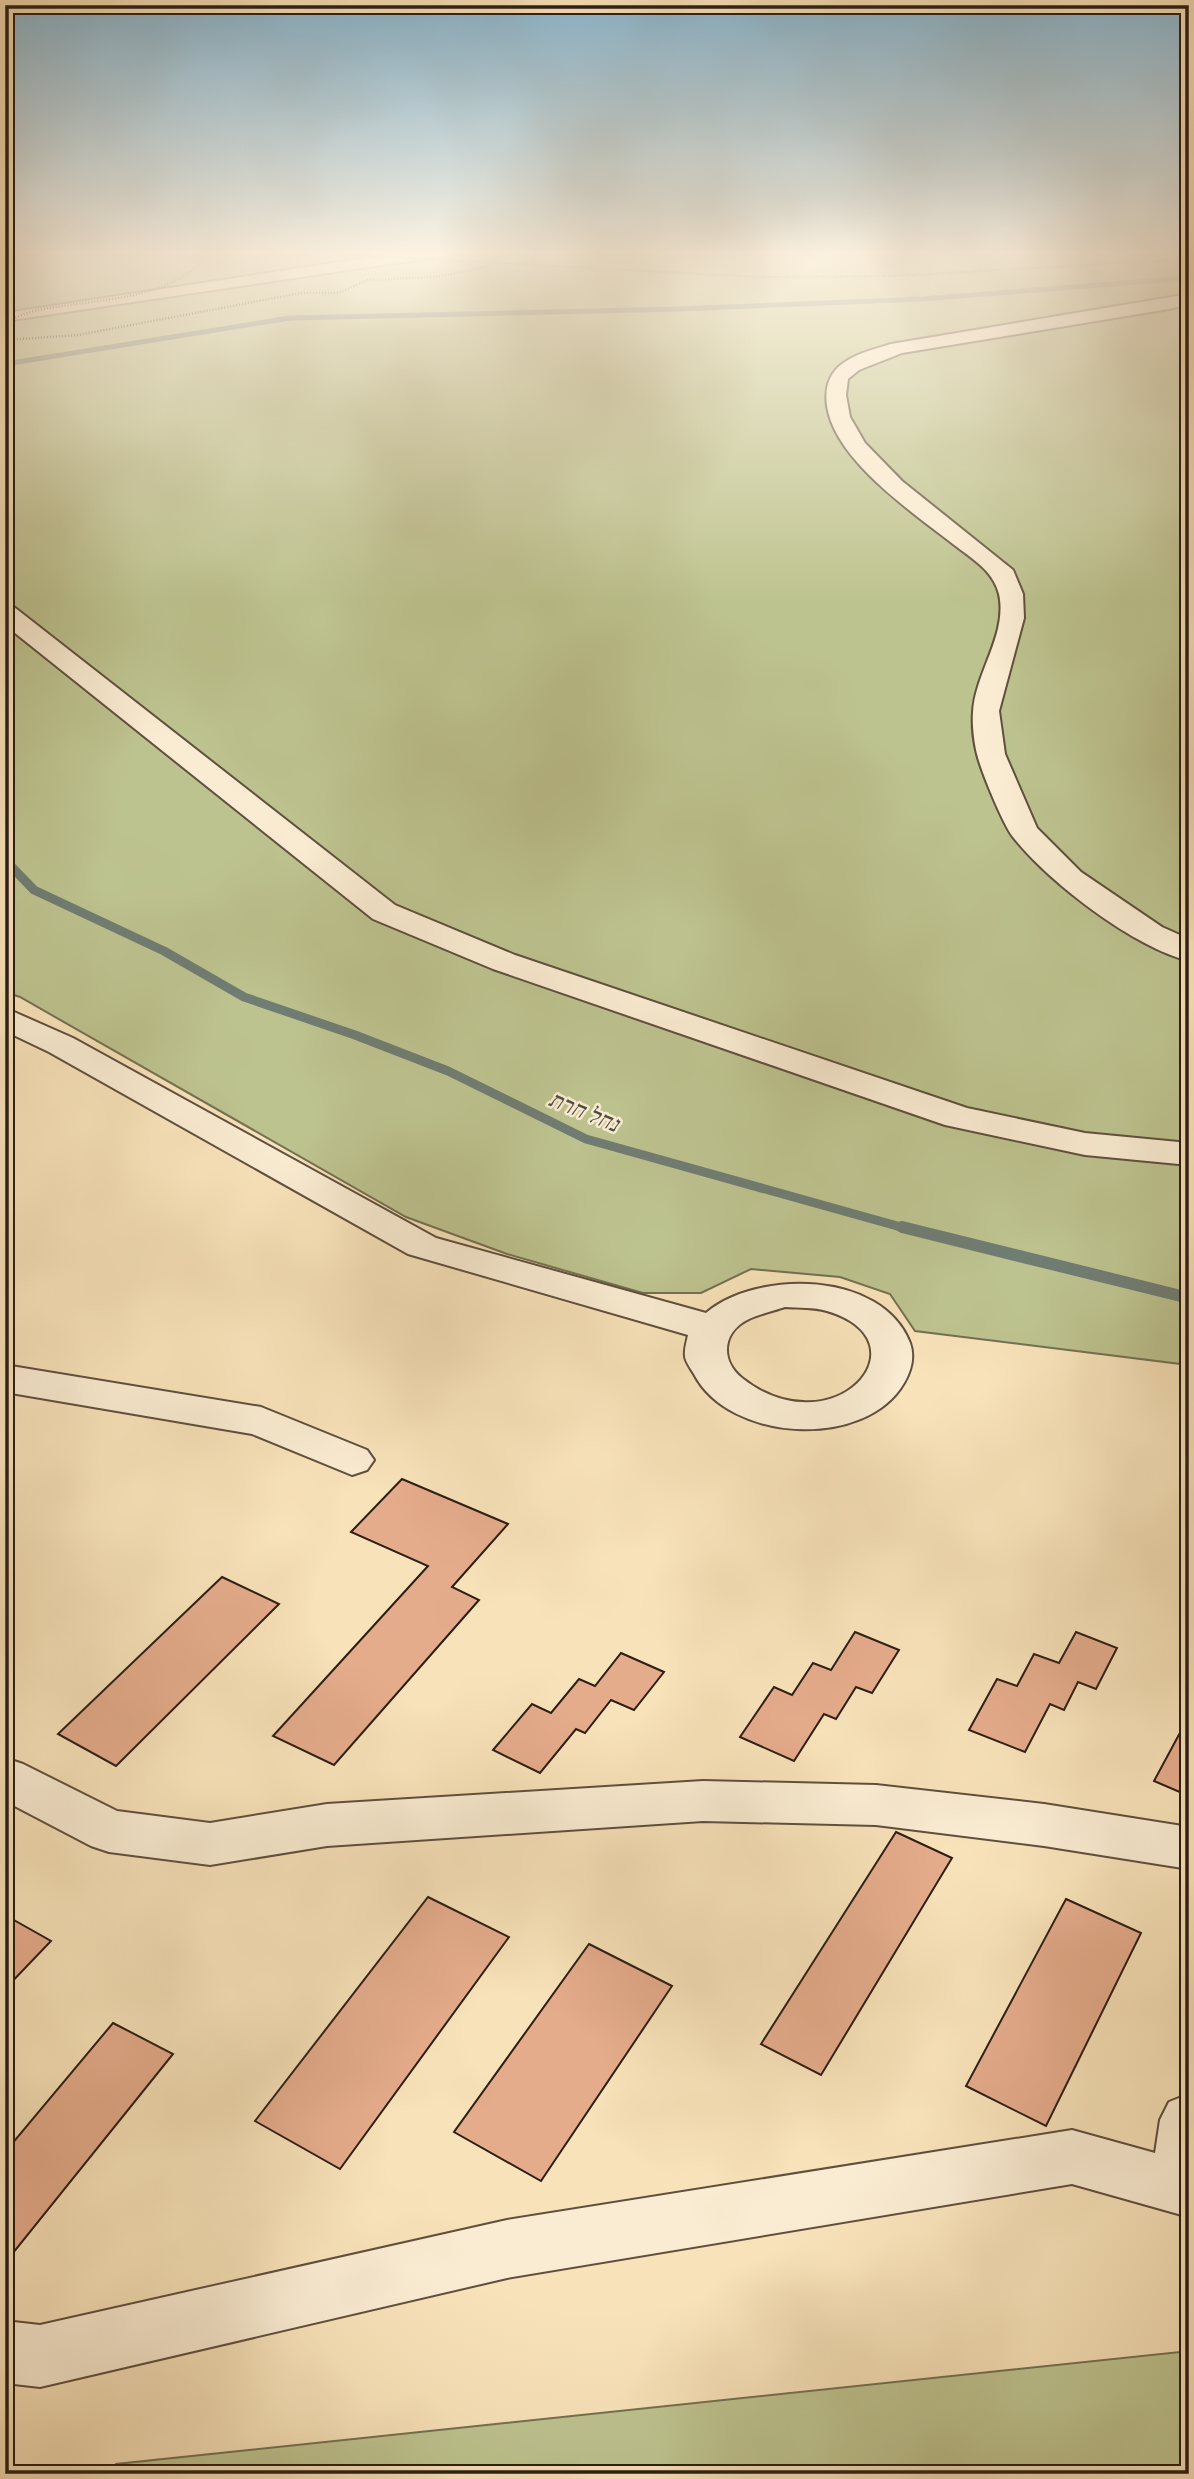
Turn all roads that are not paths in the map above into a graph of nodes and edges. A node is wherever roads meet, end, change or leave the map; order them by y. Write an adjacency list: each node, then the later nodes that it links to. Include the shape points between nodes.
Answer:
1 (848, 371): 3 (street, via 839,377 835,391 842,426 873,468 1001,570 1011,594 1012,618 986,711 990,754 1024,831 1070,878 1151,934)
2 (5, 612): 5 (street, via 384,912 503,962 958,1116 1085,1144)
3 (1189, 951)
4 (5, 1018): 6 (street, via 422,1246)
5 (1189, 1154)
6 (711, 1328)
7 (5, 1378): 8 (street, via 261,1421)
8 (352, 1460)
9 (5, 1778): 10 (street, via 109,1830 210,1844 327,1825 703,1801 876,1805)
10 (1189, 1848)
11 (1189, 2120): 12 (street)
12 (1184, 2190): 13 (street, via 1072,2157 506,2249 40,2357)
13 (5, 2352)

